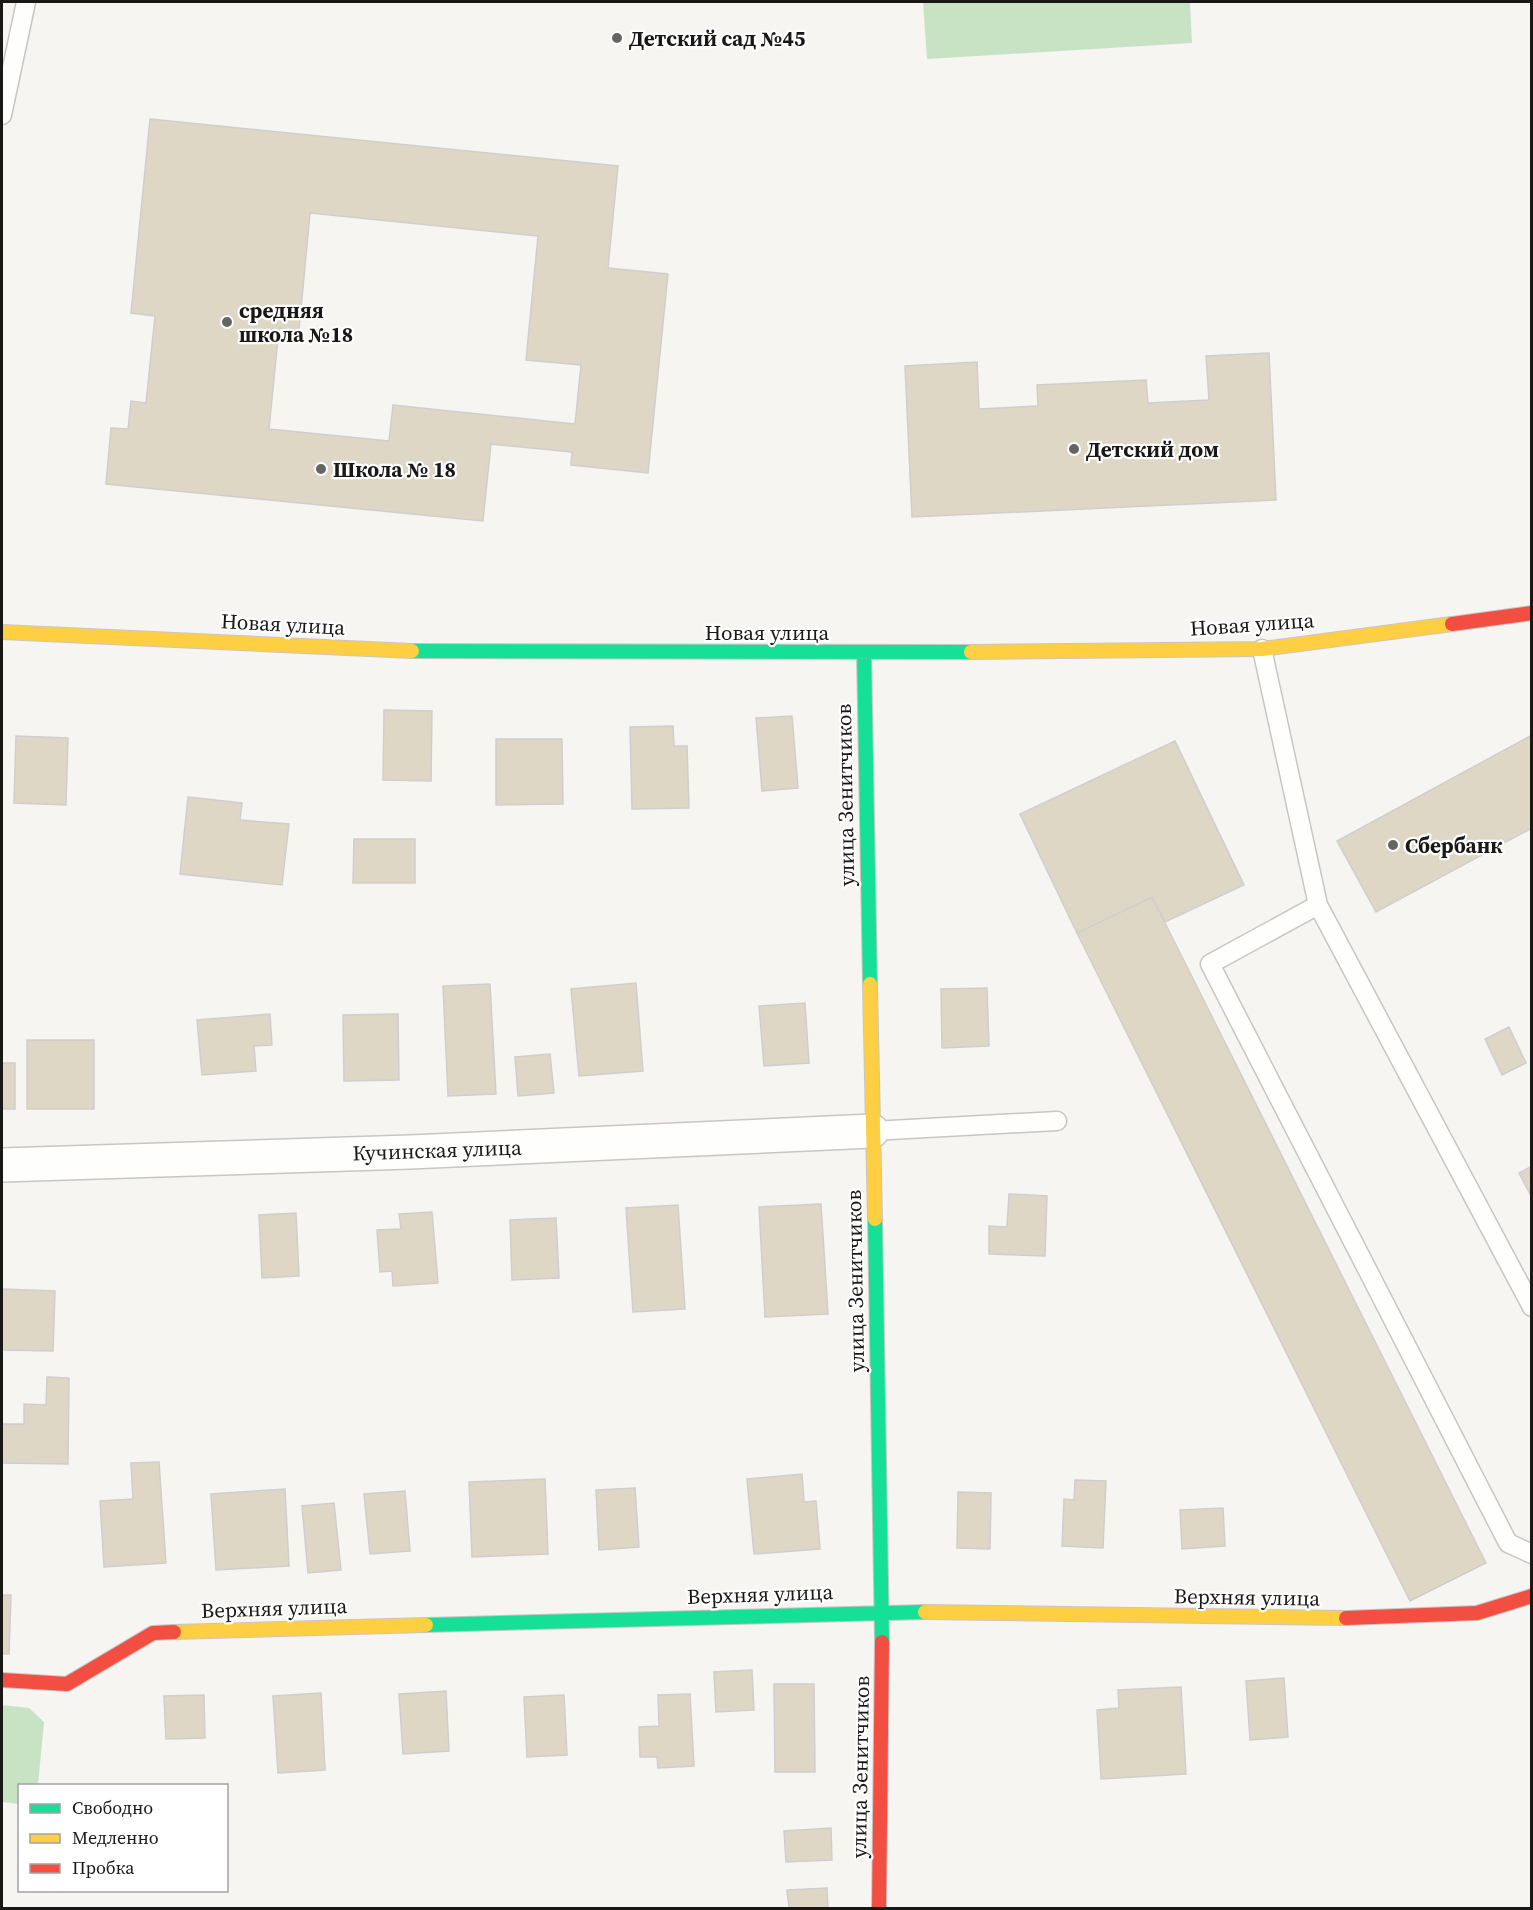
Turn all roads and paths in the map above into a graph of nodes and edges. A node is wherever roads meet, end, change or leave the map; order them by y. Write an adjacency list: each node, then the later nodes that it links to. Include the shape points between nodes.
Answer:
1 (26, 2): 2 (lane)
2 (2, 115)
3 (1532, 613): 5 (street, Новая улица)
4 (2, 632): 6 (street, Новая улица, via 449,653)
5 (1262, 649): 6 (street, Новая улица); 7 (lane)
6 (864, 654): 9 (street, улица Зенитчиков)
7 (1318, 905): 11 (lane); 12 (lane, via 1210,964 1508,1543)
8 (1057, 1121): 9 (lane)
9 (873, 1131): 10 (street, Кучинская улица); 14 (street, улица Зенитчиков)
10 (2, 1165)
11 (1532, 1307)
12 (1532, 1554)
13 (1532, 1596): 14 (street, Верхняя улица, via 1477,1613 1328,1619)
14 (882, 1611): 15 (street, Верхняя улица, via 153,1633 67,1684); 16 (street, улица Зенитчиков)
15 (2, 1680)
16 (879, 1908)

